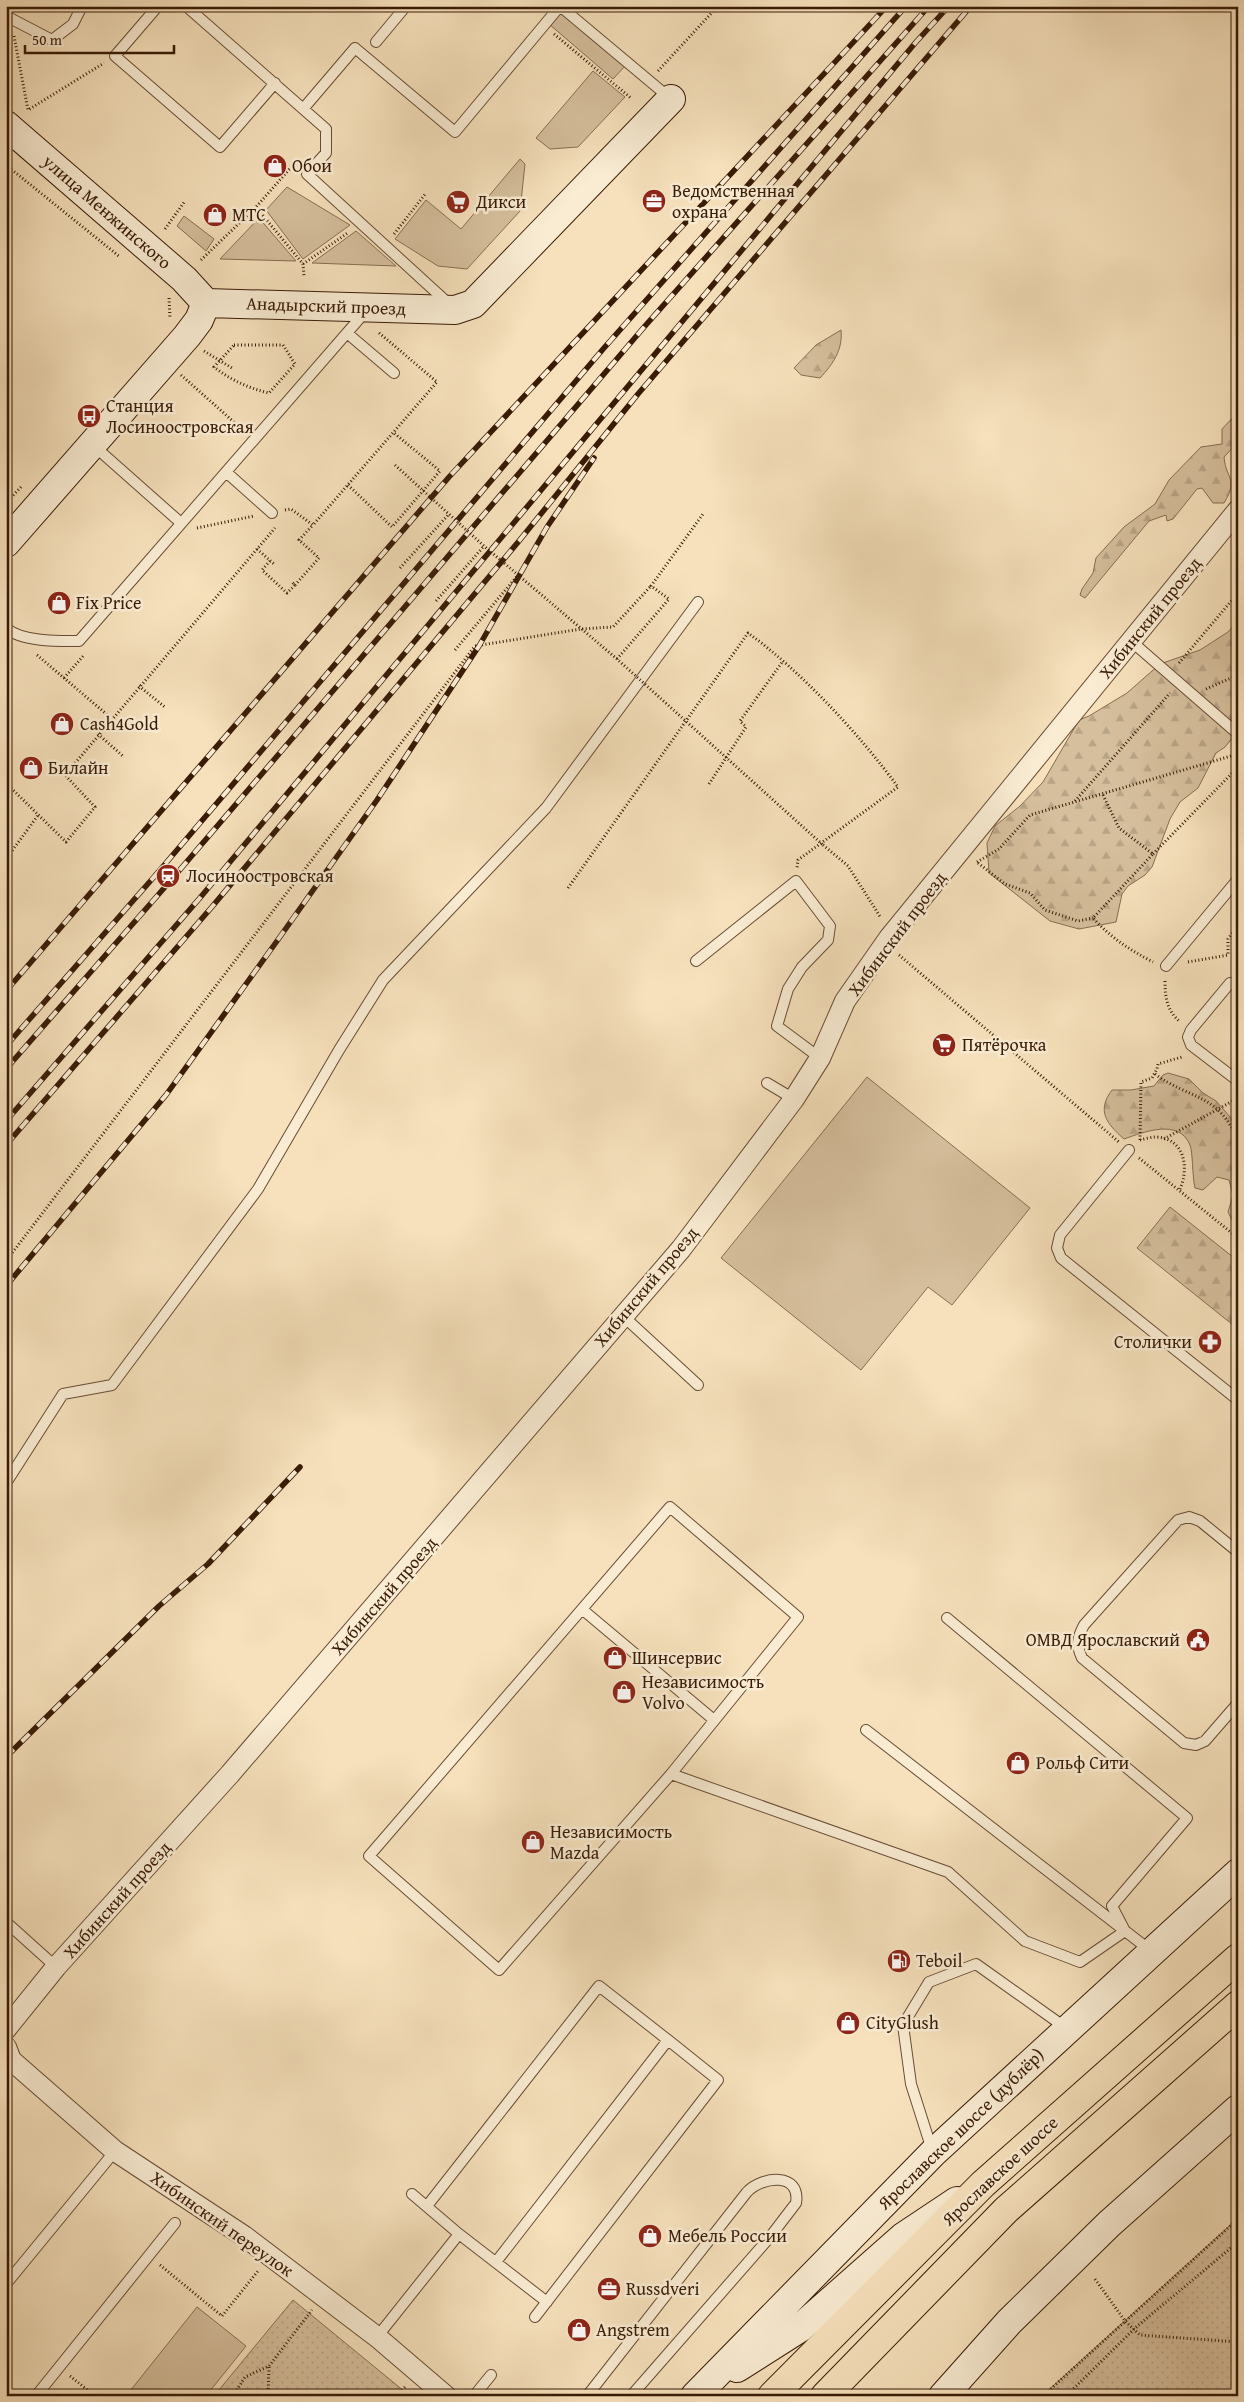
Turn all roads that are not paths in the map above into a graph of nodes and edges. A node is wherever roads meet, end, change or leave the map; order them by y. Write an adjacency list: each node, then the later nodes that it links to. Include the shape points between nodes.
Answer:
1 (82, 6): 6 (lane, via 73,24 52,40)
2 (158, 6): 8 (lane, via 115,56 220,147)
3 (186, 6): 8 (lane)
4 (406, 6): 7 (lane)
5 (560, 6): 9 (lane); 10 (lane, via 455,132 356,48)
6 (8, 18)
7 (376, 42)
8 (275, 83): 10 (lane)
9 (671, 99): 13 (street, Анадырский проезд, via 473,304)
10 (303, 109): 13 (lane, via 326,129 326,153 306,174)
11 (6, 125): 12 (street, улица Менжинского, via 184,279)
12 (206, 303): 14 (street, Анадырский проезд); 17 (street, via 187,336)
13 (456, 310): 14 (street, Анадырский проезд)
14 (365, 312): 15 (lane)
15 (347, 333): 16 (lane); 18 (lane)
16 (394, 373)
17 (93, 445): 21 (lane); 22 (street)
18 (226, 472): 20 (lane); 21 (lane)
19 (1238, 510): 25 (street, Хибинский проезд)
20 (272, 513)
21 (181, 523): 24 (lane, via 79,641 55,642)
22 (6, 543)
23 (698, 602): 39 (lane, via 546,808 383,980 258,1189 112,1385 63,1394)
24 (9, 631)
25 (1131, 641): 26 (lane); 31 (street, Хибинский проезд, via 889,938 845,1001)
26 (1238, 734)
27 (1238, 879): 29 (lane)
28 (696, 961): 31 (lane, via 796,881 830,926 828,940 802,967 788,989 777,1026)
29 (1166, 966)
30 (1230, 983): 32 (lane, via 1188,1037 1191,1045)
31 (820, 1058): 34 (street, Хибинский проезд)
32 (1238, 1081)
33 (767, 1083): 34 (lane)
34 (794, 1099): 36 (street, Хибинский проезд, via 681,1248)
35 (1129, 1150): 38 (lane, via 1060,1235 1057,1248 1061,1258)
36 (622, 1316): 37 (lane); 52 (street, Хибинский проезд, via 230,1774)
37 (698, 1385)
38 (1238, 1400)
39 (6, 1483)
40 (1238, 1552): 43 (lane, via 1200,1521 1189,1517 1178,1520 1084,1625 1077,1637 1077,1649 1082,1658 1184,1743 1196,1745 1205,1741)
41 (583, 1610): 44 (lane); 44 (lane, via 670,1508 798,1617); 46 (lane, via 369,1856 499,1970)
42 (947, 1618): 49 (lane, via 1187,1818 1112,1906)
43 (1238, 1703)
44 (714, 1720): 46 (lane)
45 (866, 1730): 49 (lane)
46 (671, 1774): 49 (lane, via 948,1872 1025,1941 1080,1962)
47 (1238, 1873): 50 (street, Ярославское шоссе (дублёр))
48 (6, 1922): 52 (lane)
49 (1125, 1931): 50 (lane)
50 (1151, 1950): 55 (street, Ярославское шоссе (дублёр))
51 (1238, 1958): 61 (main road, Ярославское шоссе)
52 (56, 1967): 54 (street, Хибинский проезд)
53 (1238, 2005): 79 (main road, Ярославское шоссе, via 1006,2210)
54 (6, 2029)
55 (1067, 2029): 60 (street, Ярославское шоссе (дублёр)); 60 (lane, via 976,1964 929,1982 903,2025 911,2084)
56 (668, 2040): 63 (lane, via 599,1986); 66 (lane); 68 (lane, via 718,2080)
57 (6, 2047): 59 (street, Хибинский переулок, via 11,2060)
58 (1238, 2109): 80 (street, via 1109,2224 1010,2322)
59 (116, 2151): 67 (lane); 70 (street, Хибинский переулок, via 244,2236)
60 (933, 2153): 72 (street, Ярославское шоссе (дублёр))
61 (983, 2184): 72 (street, via 904,2237 800,2328); 78 (main road, Ярославское шоссе)
62 (412, 2194): 63 (lane)
63 (427, 2206): 65 (lane)
64 (175, 2223): 73 (lane)
65 (459, 2234): 66 (lane); 70 (lane)
66 (496, 2262): 68 (lane)
67 (6, 2284)
68 (547, 2302): 69 (lane)
69 (535, 2317)
70 (377, 2337): 74 (street, Хибинский переулок)
71 (491, 2375): 75 (lane)
72 (696, 2395)
73 (36, 2396)
74 (446, 2396)
75 (474, 2396)
76 (587, 2396): 77 (lane, via 753,2185 774,2179 789,2182 795,2189 796,2204)
77 (631, 2396)
78 (772, 2396)
79 (825, 2396)
80 (943, 2396)

